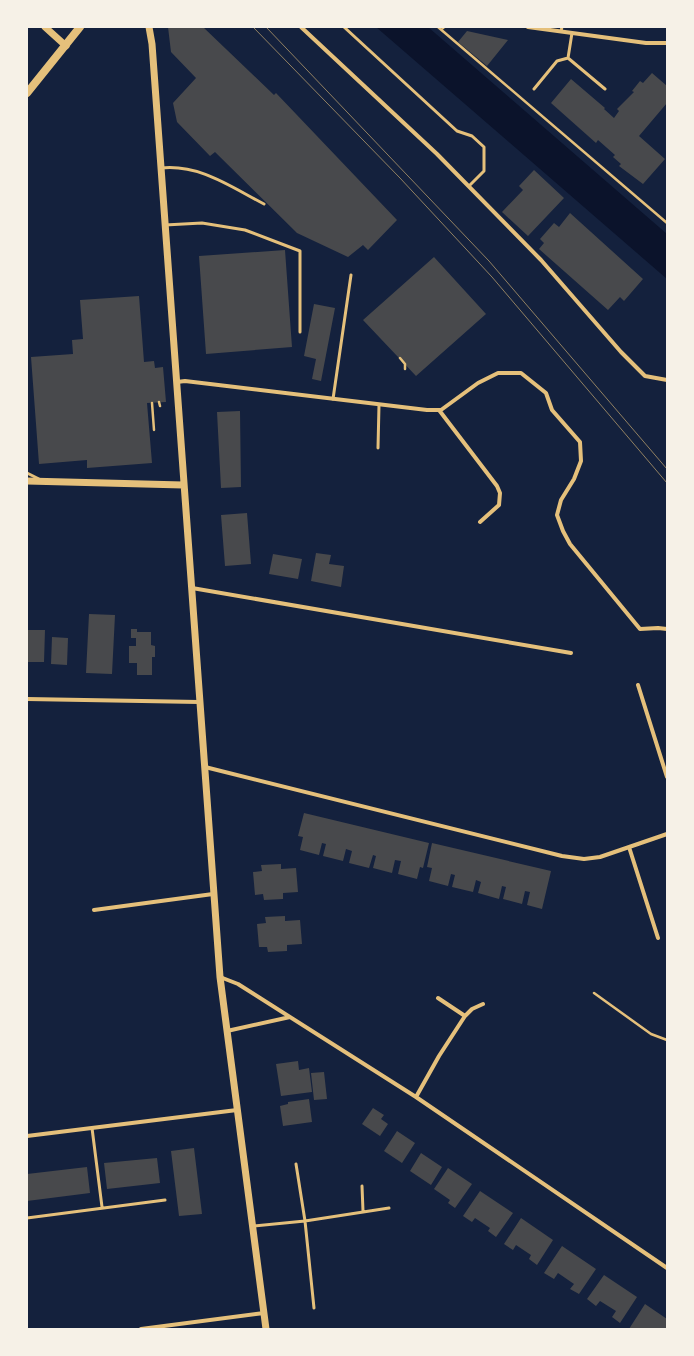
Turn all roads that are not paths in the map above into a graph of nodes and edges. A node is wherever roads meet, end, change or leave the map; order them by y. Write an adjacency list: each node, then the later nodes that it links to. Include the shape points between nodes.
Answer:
1 (45, 27): 10 (street)
2 (80, 27): 10 (main road)
3 (148, 27): 15 (street, via 152,44)
4 (301, 27): 16 (street)
5 (344, 27): 16 (lane, via 457,131 472,136 484,146 484,171)
6 (528, 27): 7 (street)
7 (562, 29): 8 (street)
8 (572, 33): 9 (street, via 646,43); 11 (lane)
9 (667, 43)
10 (66, 46): 14 (main road)
11 (568, 58): 12 (lane, via 557,61); 13 (lane)
12 (534, 89)
13 (606, 89)
14 (27, 93)
15 (161, 168): 17 (lane, via 177,166 202,172); 18 (street)
16 (469, 186): 21 (street, via 541,260 645,376)
17 (264, 204)
18 (165, 225): 20 (lane, via 202,223 245,230 300,251); 22 (street)
19 (351, 274): 23 (lane)
20 (300, 332)
21 (667, 380)
22 (177, 382): 23 (street); 30 (street)
23 (333, 400): 24 (street)
24 (379, 405): 25 (street); 26 (lane)
25 (439, 410): 31 (street, via 500,493 499,505); 33 (street, via 478,383 498,373 521,373 546,393 552,410 580,442 581,461 561,500 557,515 563,531 570,544 640,629)
26 (378, 448)
27 (27, 473): 29 (lane)
28 (27, 481): 29 (street)
29 (44, 482): 30 (street)
30 (183, 485): 32 (street)
31 (480, 522)
32 (192, 588): 34 (street); 37 (street)
33 (667, 629)
34 (571, 653)
35 (638, 685): 39 (street)
36 (27, 698): 37 (street)
37 (199, 702): 38 (street)
38 (205, 767): 41 (street, via 562,856 584,859 600,857); 42 (street)
39 (667, 777)
40 (667, 834): 41 (street)
41 (629, 847): 44 (street)
42 (213, 894): 43 (street); 45 (street)
43 (94, 910)
44 (658, 938)
45 (220, 977): 49 (street, via 238,984); 50 (street)
46 (438, 998): 48 (street)
47 (483, 1004): 48 (street)
48 (465, 1016): 51 (street)
49 (291, 1017): 50 (street); 51 (street)
50 (227, 1031): 52 (street)
51 (416, 1097): 64 (street)
52 (238, 1110): 53 (street); 63 (street)
53 (92, 1128): 54 (street); 58 (lane)
54 (27, 1136)
55 (296, 1164): 62 (lane)
56 (362, 1186): 60 (lane)
57 (165, 1200): 58 (lane)
58 (102, 1207): 61 (lane)
59 (389, 1208): 60 (lane)
60 (364, 1211): 62 (lane)
61 (27, 1218)
62 (305, 1221): 63 (lane); 65 (lane)
63 (253, 1226): 66 (street)
64 (667, 1268)
65 (314, 1308)
66 (264, 1313): 67 (street); 68 (street)
67 (141, 1329)
68 (266, 1329)

